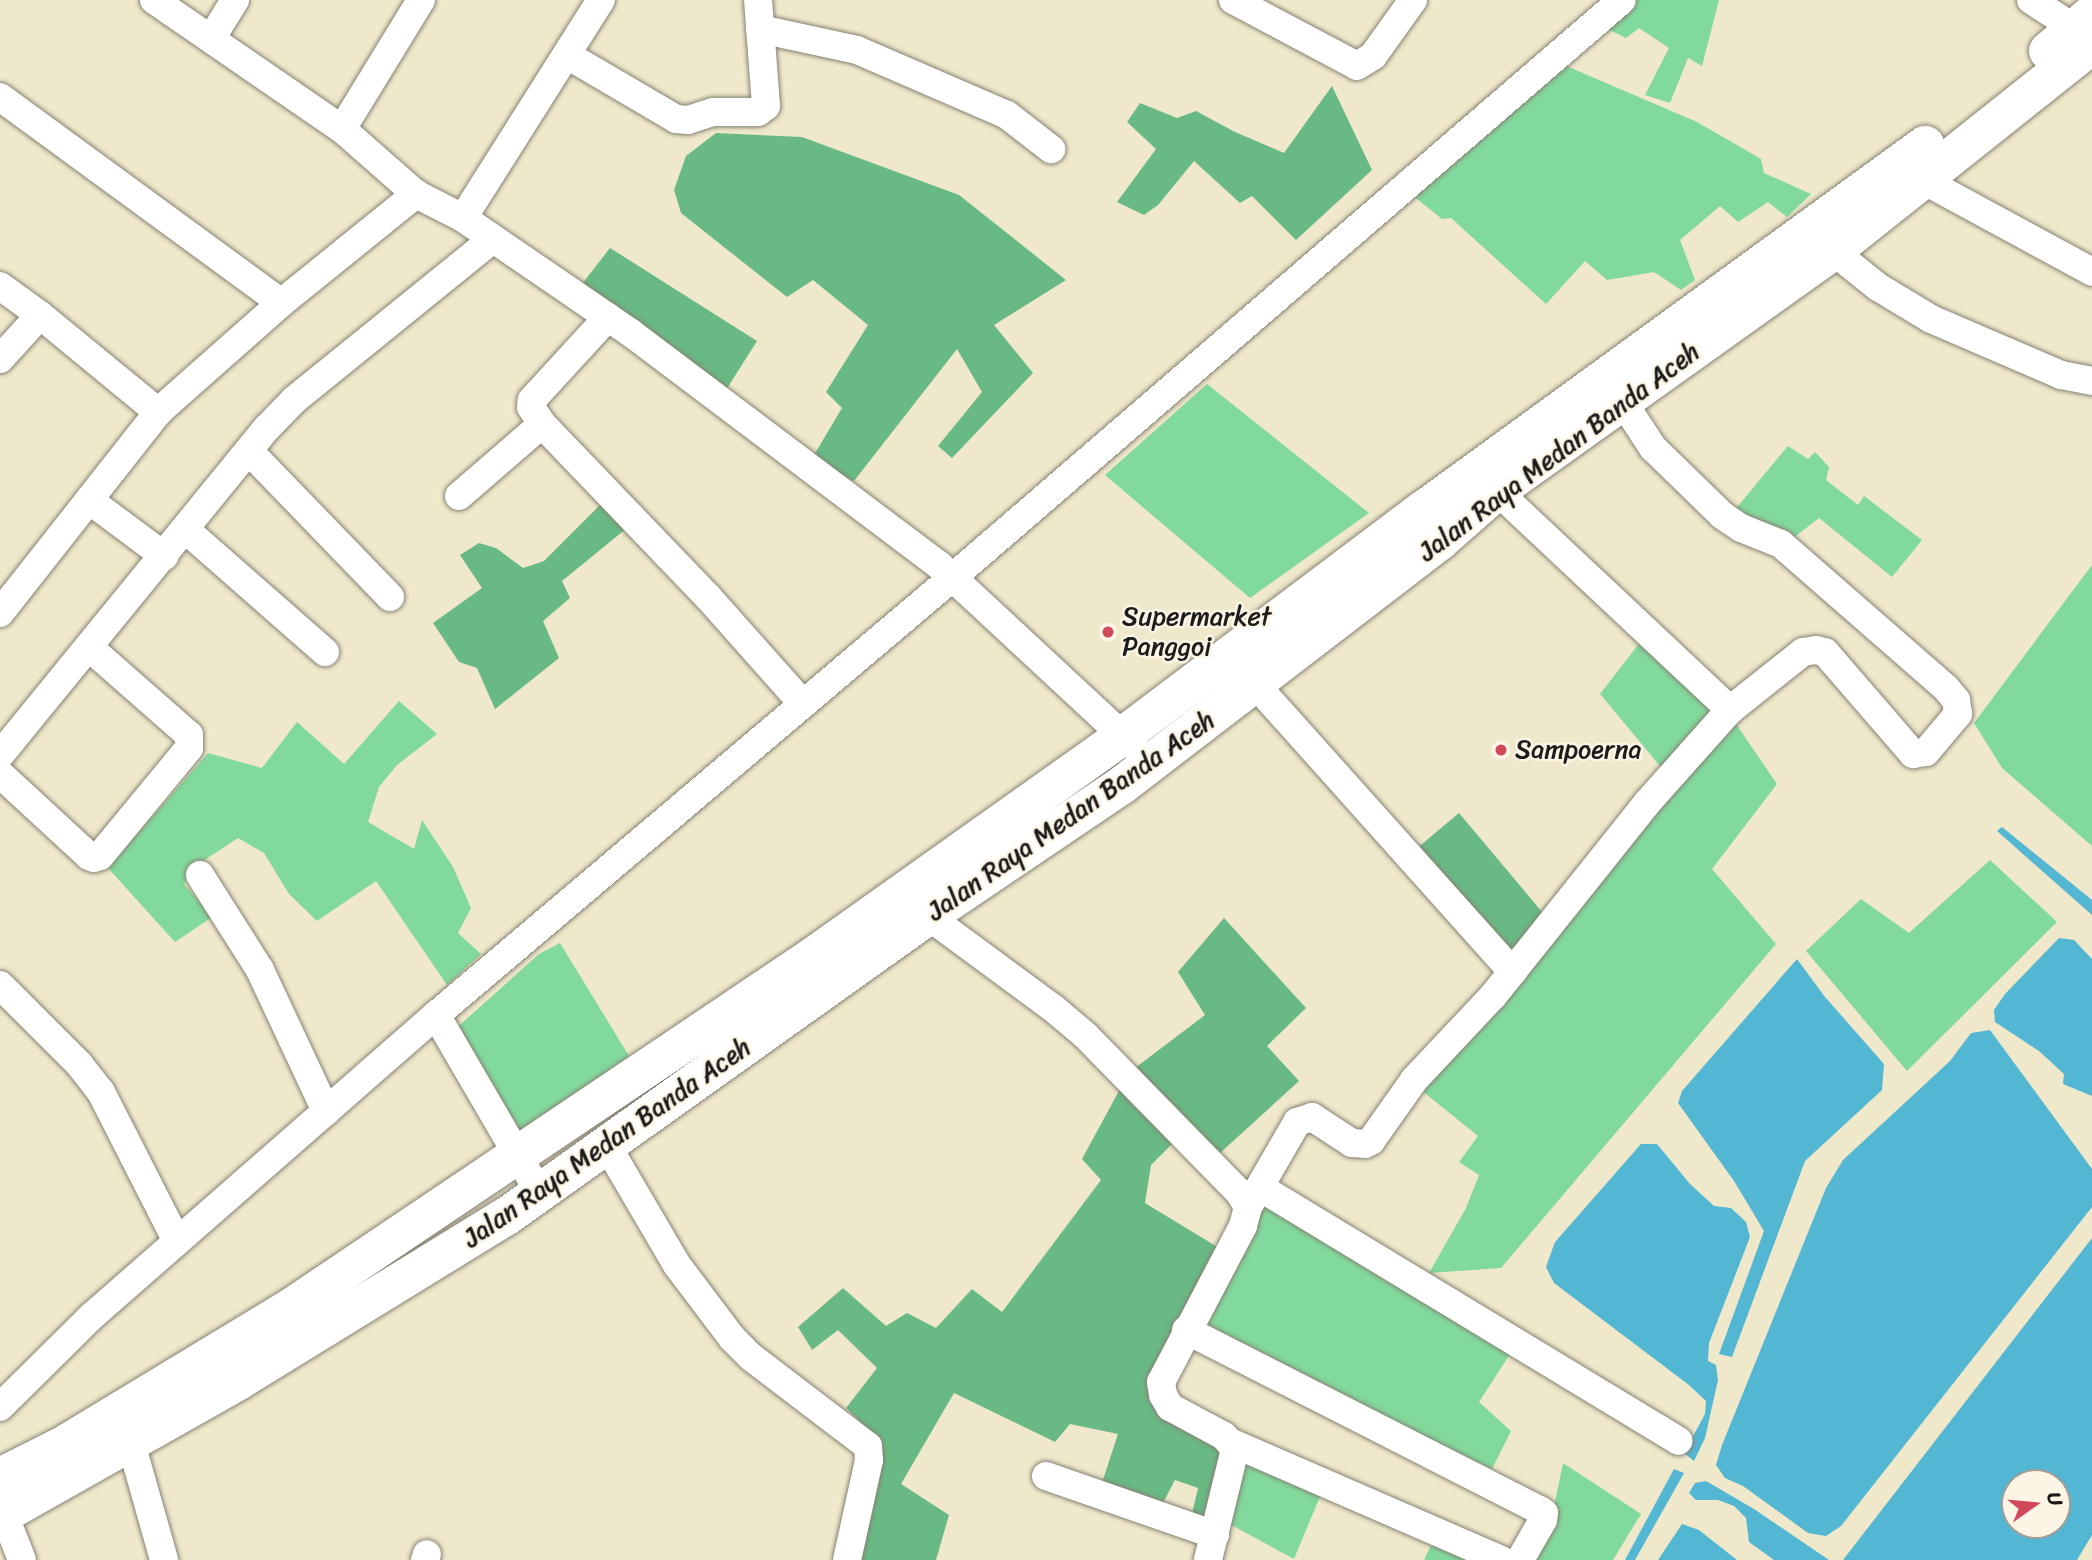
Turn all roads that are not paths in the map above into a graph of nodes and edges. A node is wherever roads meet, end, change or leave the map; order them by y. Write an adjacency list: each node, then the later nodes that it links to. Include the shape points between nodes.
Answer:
1 (154, 0): 12 (street)
2 (236, 0): 12 (street)
3 (421, 0): 15 (street)
4 (601, 0): 13 (street)
5 (758, 0): 10 (street)
6 (1233, 0): 7 (street, via 1357,66 1373,56)
7 (1413, 0)
8 (1622, 0): 38 (street)
9 (2031, 0): 11 (street)
10 (760, 29): 13 (street, via 766,106 758,112 713,112 676,119); 16 (street, via 826,41 869,55 1007,114)
11 (2088, 32): 17 (highway, Jalan Raya Medan Banda Aceh); 46 (highway, Jalan Raya Medan Banda Aceh, via 1979,106 1423,510)
12 (211, 39): 15 (street)
13 (566, 55): 19 (street)
14 (0, 97): 24 (street)
15 (342, 129): 18 (street)
16 (1051, 149)
17 (1921, 179): 21 (highway, Jalan Raya Medan Banda Aceh); 22 (street)
18 (416, 194): 19 (street); 24 (street)
19 (463, 218): 20 (street)
20 (493, 239): 26 (street); 32 (street, via 294,400)
21 (1833, 251): 28 (street, via 1878,287 1931,319 2061,375); 29 (highway, Jalan Raya Medan Banda Aceh)
22 (2092, 272)
23 (0, 286): 25 (street)
24 (281, 303): 30 (street)
25 (40, 315): 27 (street); 30 (street)
26 (608, 317): 31 (street, via 532,400 531,407); 38 (street)
27 (0, 359)
28 (2092, 381)
29 (1623, 402): 33 (highway, Jalan Raya Medan Banda Aceh); 45 (street, via 1653,448 1722,515 1781,544 1884,631 1946,688 1959,707 1926,752 1913,754 1825,652 1816,650 1803,652)
30 (158, 412): 35 (street)
31 (542, 424): 34 (street); 44 (street)
32 (249, 451): 36 (street); 39 (street)
33 (1497, 491): 43 (highway, Jalan Raya Medan Banda Aceh); 45 (street)
34 (459, 496)
35 (89, 500): 37 (street); 40 (street)
36 (186, 530): 37 (street); 42 (street)
37 (164, 555): 41 (street)
38 (953, 577): 44 (street); 46 (street)
39 (390, 597)
40 (0, 613)
41 (89, 647): 47 (street); 49 (street, via 189,735 189,748 94,858)
42 (325, 652)
43 (1256, 685): 48 (highway, Jalan Raya Medan Banda Aceh); 52 (street)
44 (803, 704): 54 (street)
45 (1730, 710): 52 (street, via 1647,803)
46 (1124, 735): 48 (street); 57 (highway, Jalan Raya Medan Banda Aceh, via 812,957)
47 (0, 755)
48 (1151, 764): 51 (highway, Jalan Raya Medan Banda Aceh)
49 (0, 774)
50 (200, 875): 55 (street, via 260,970)
51 (928, 916): 56 (highway, Jalan Raya Medan Banda Aceh); 59 (street, via 1085,1035 1239,1192)
52 (1513, 972): 59 (street, via 1414,1080 1371,1141 1352,1143 1307,1116 1287,1136)
53 (0, 985): 60 (street, via 101,1092)
54 (436, 1016): 55 (street); 57 (street)
55 (327, 1111): 60 (street)
56 (606, 1144): 58 (highway, Jalan Raya Medan Banda Aceh); 71 (street, via 677,1265 732,1338 868,1446 869,1460)
57 (517, 1157): 58 (street); 67 (highway, Jalan Raya Medan Banda Aceh, via 290,1308 62,1446)
58 (539, 1192): 65 (highway, Jalan Raya Medan Banda Aceh, via 410,1278)
59 (1254, 1198): 61 (street); 63 (street)
60 (177, 1241): 62 (street)
61 (1186, 1331): 64 (street, via 1163,1375 1163,1395 1170,1407); 73 (street, via 1541,1510 1543,1520)
62 (2, 1397)
63 (1678, 1441)
64 (1230, 1442): 68 (street, via 1234,1449); 72 (street)
65 (131, 1443): 67 (highway, Jalan Raya Medan Banda Aceh); 70 (street)
66 (1046, 1476): 68 (street)
67 (1, 1503): 69 (street)
68 (1211, 1547)
69 (22, 1560)
70 (164, 1560)
71 (847, 1560)
72 (1502, 1560)
73 (1520, 1560)

